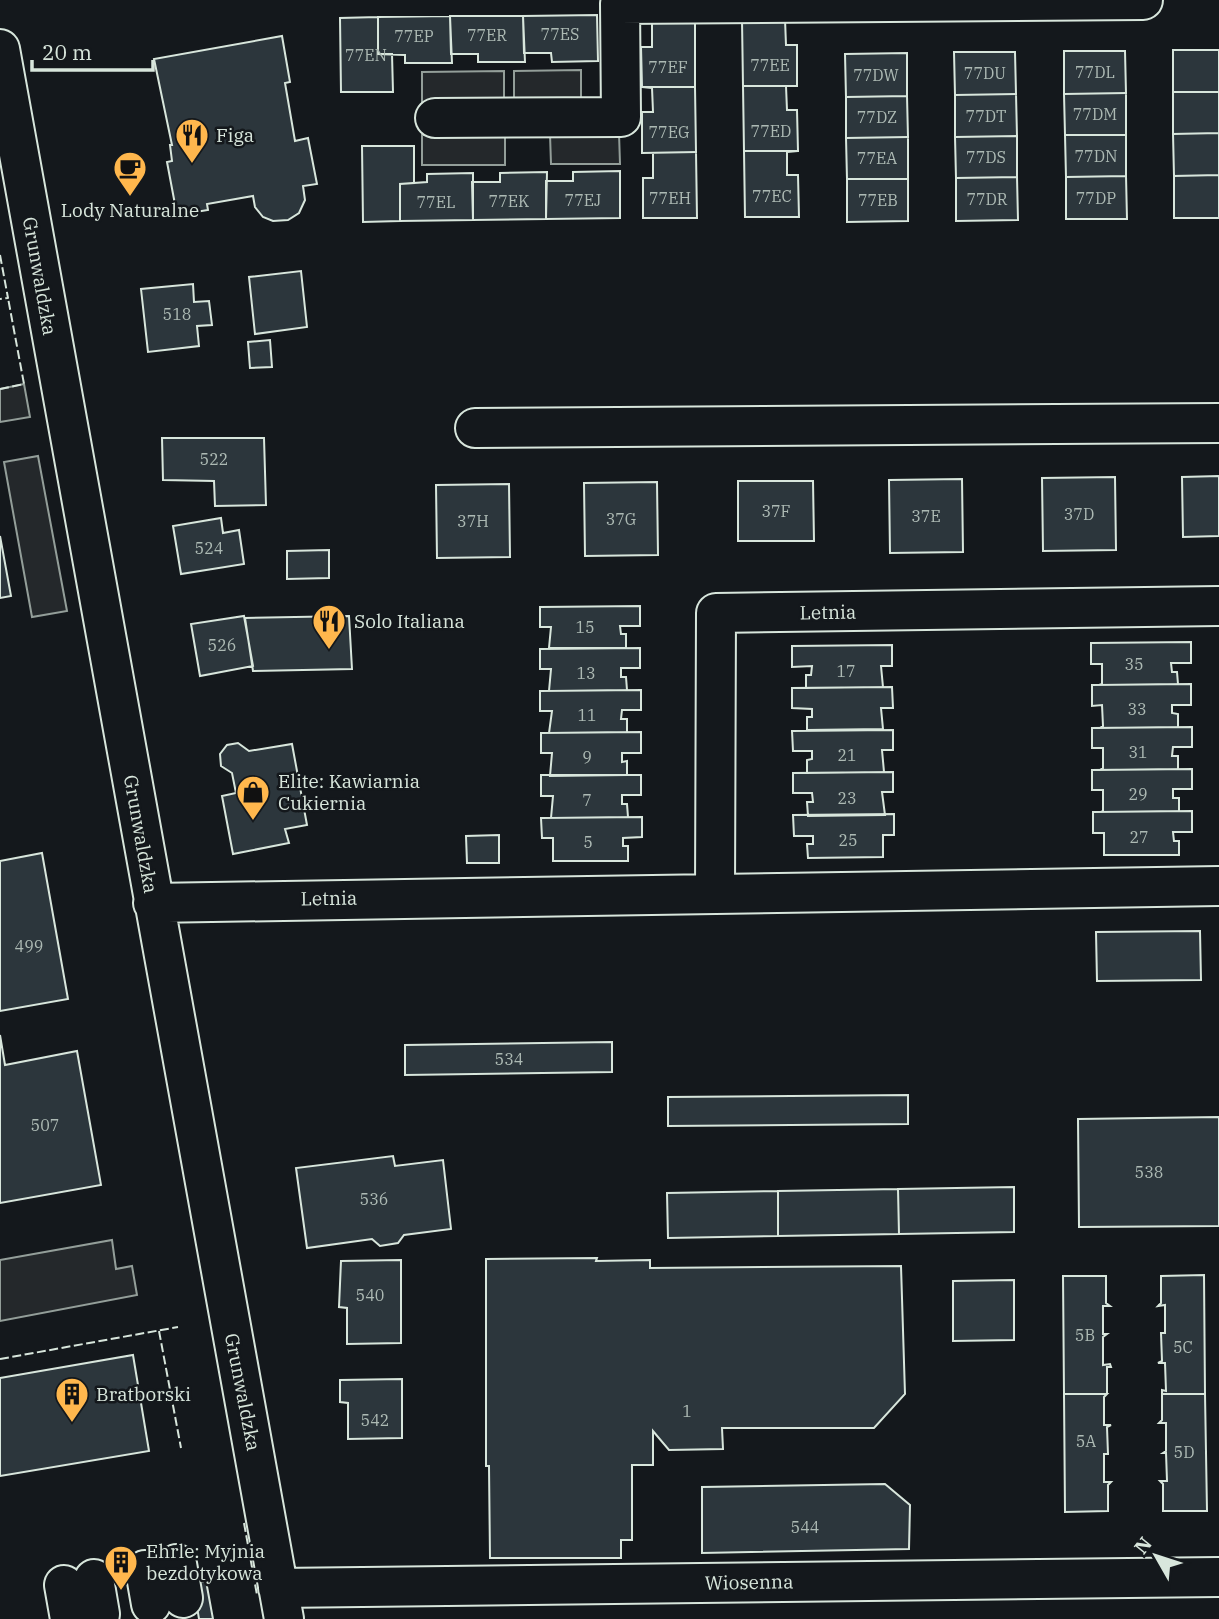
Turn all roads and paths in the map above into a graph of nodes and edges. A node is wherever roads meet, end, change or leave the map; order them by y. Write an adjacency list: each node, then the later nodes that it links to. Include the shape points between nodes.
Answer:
1 (1143, 0): 3 (street, via 620,4 621,117)
2 (0, 49): 9 (street, Grunwaldzka)
3 (435, 118)
4 (1219, 424): 5 (street)
5 (475, 428)
6 (1219, 606): 8 (street, Letnia, via 716,613)
7 (1219, 886): 8 (street, Letnia)
8 (715, 893): 9 (street, Letnia)
9 (153, 903): 11 (street, Grunwaldzka)
10 (1219, 1577): 11 (street, Wiosenna)
11 (281, 1603)

